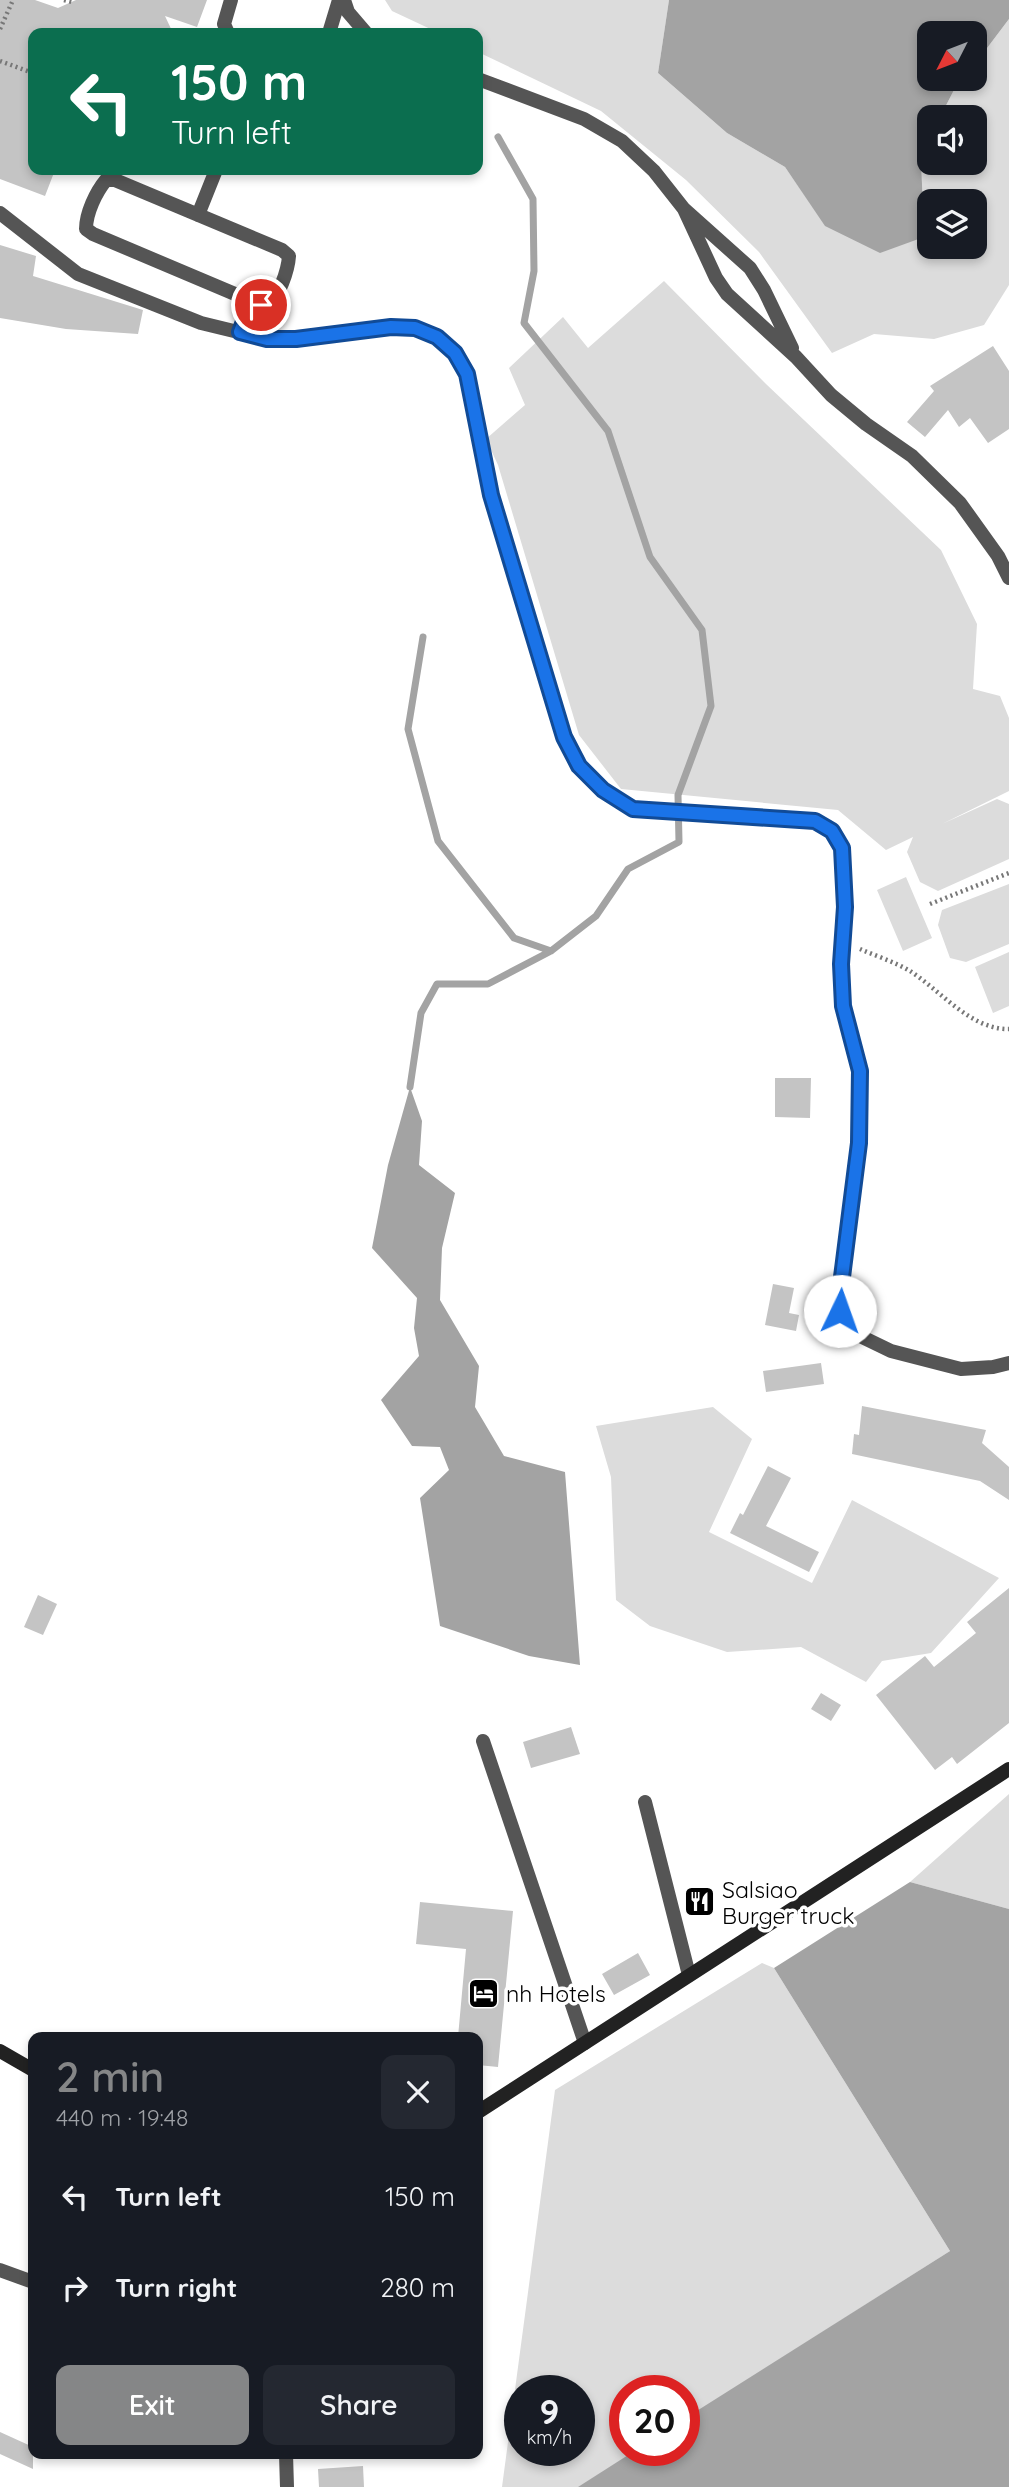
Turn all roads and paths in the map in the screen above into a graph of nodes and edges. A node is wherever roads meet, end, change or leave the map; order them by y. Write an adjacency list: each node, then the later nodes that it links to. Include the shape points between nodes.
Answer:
1 (13, 0): 9 (path)
2 (64, 0): 5 (path)
3 (231, 0): 6 (street)
4 (342, 0): 7 (street); 8 (street)
5 (72, 2)
6 (225, 28)
7 (331, 28)
8 (362, 28)
9 (0, 29)
10 (0, 61): 11 (path)
11 (28, 72)
12 (483, 81): 14 (street, via 584,119 622,141)
13 (214, 175): 16 (street)
14 (684, 209): 19 (street, via 750,268); 19 (street, via 727,294)
15 (0, 213): 18 (street, via 78,274 201,323)
16 (198, 215): 17 (street, via 289,256 273,301 268,306); 17 (street, via 106,180 86,229)
17 (252, 301): 18 (street)
18 (240, 332): 23 (street, via 267,339 296,339 415,328 437,337 455,353 467,374 491,495 564,737 579,766 603,790 633,809 815,821 832,831 842,848)
19 (796, 356): 20 (street, via 831,395 912,456 960,503)
20 (1009, 578)
21 (1009, 873): 22 (path)
22 (930, 904)
23 (843, 942): 24 (path, via 909,971 972,1017 999,1029); 25 (street, via 843,1006 860,1071 859,1143 840,1311 860,1336 891,1351 961,1369)
24 (1009, 1028)
25 (1009, 1363)
26 (483, 1741): 30 (street)
27 (1009, 1769): 29 (street)
28 (645, 1802): 29 (street)
29 (689, 1975): 30 (street)
30 (585, 2043): 33 (street)
31 (0, 2051): 32 (street)
32 (28, 2067)
33 (483, 2109)
34 (0, 2270): 35 (street)
35 (28, 2280)
36 (286, 2459): 37 (street)
37 (287, 2487)

